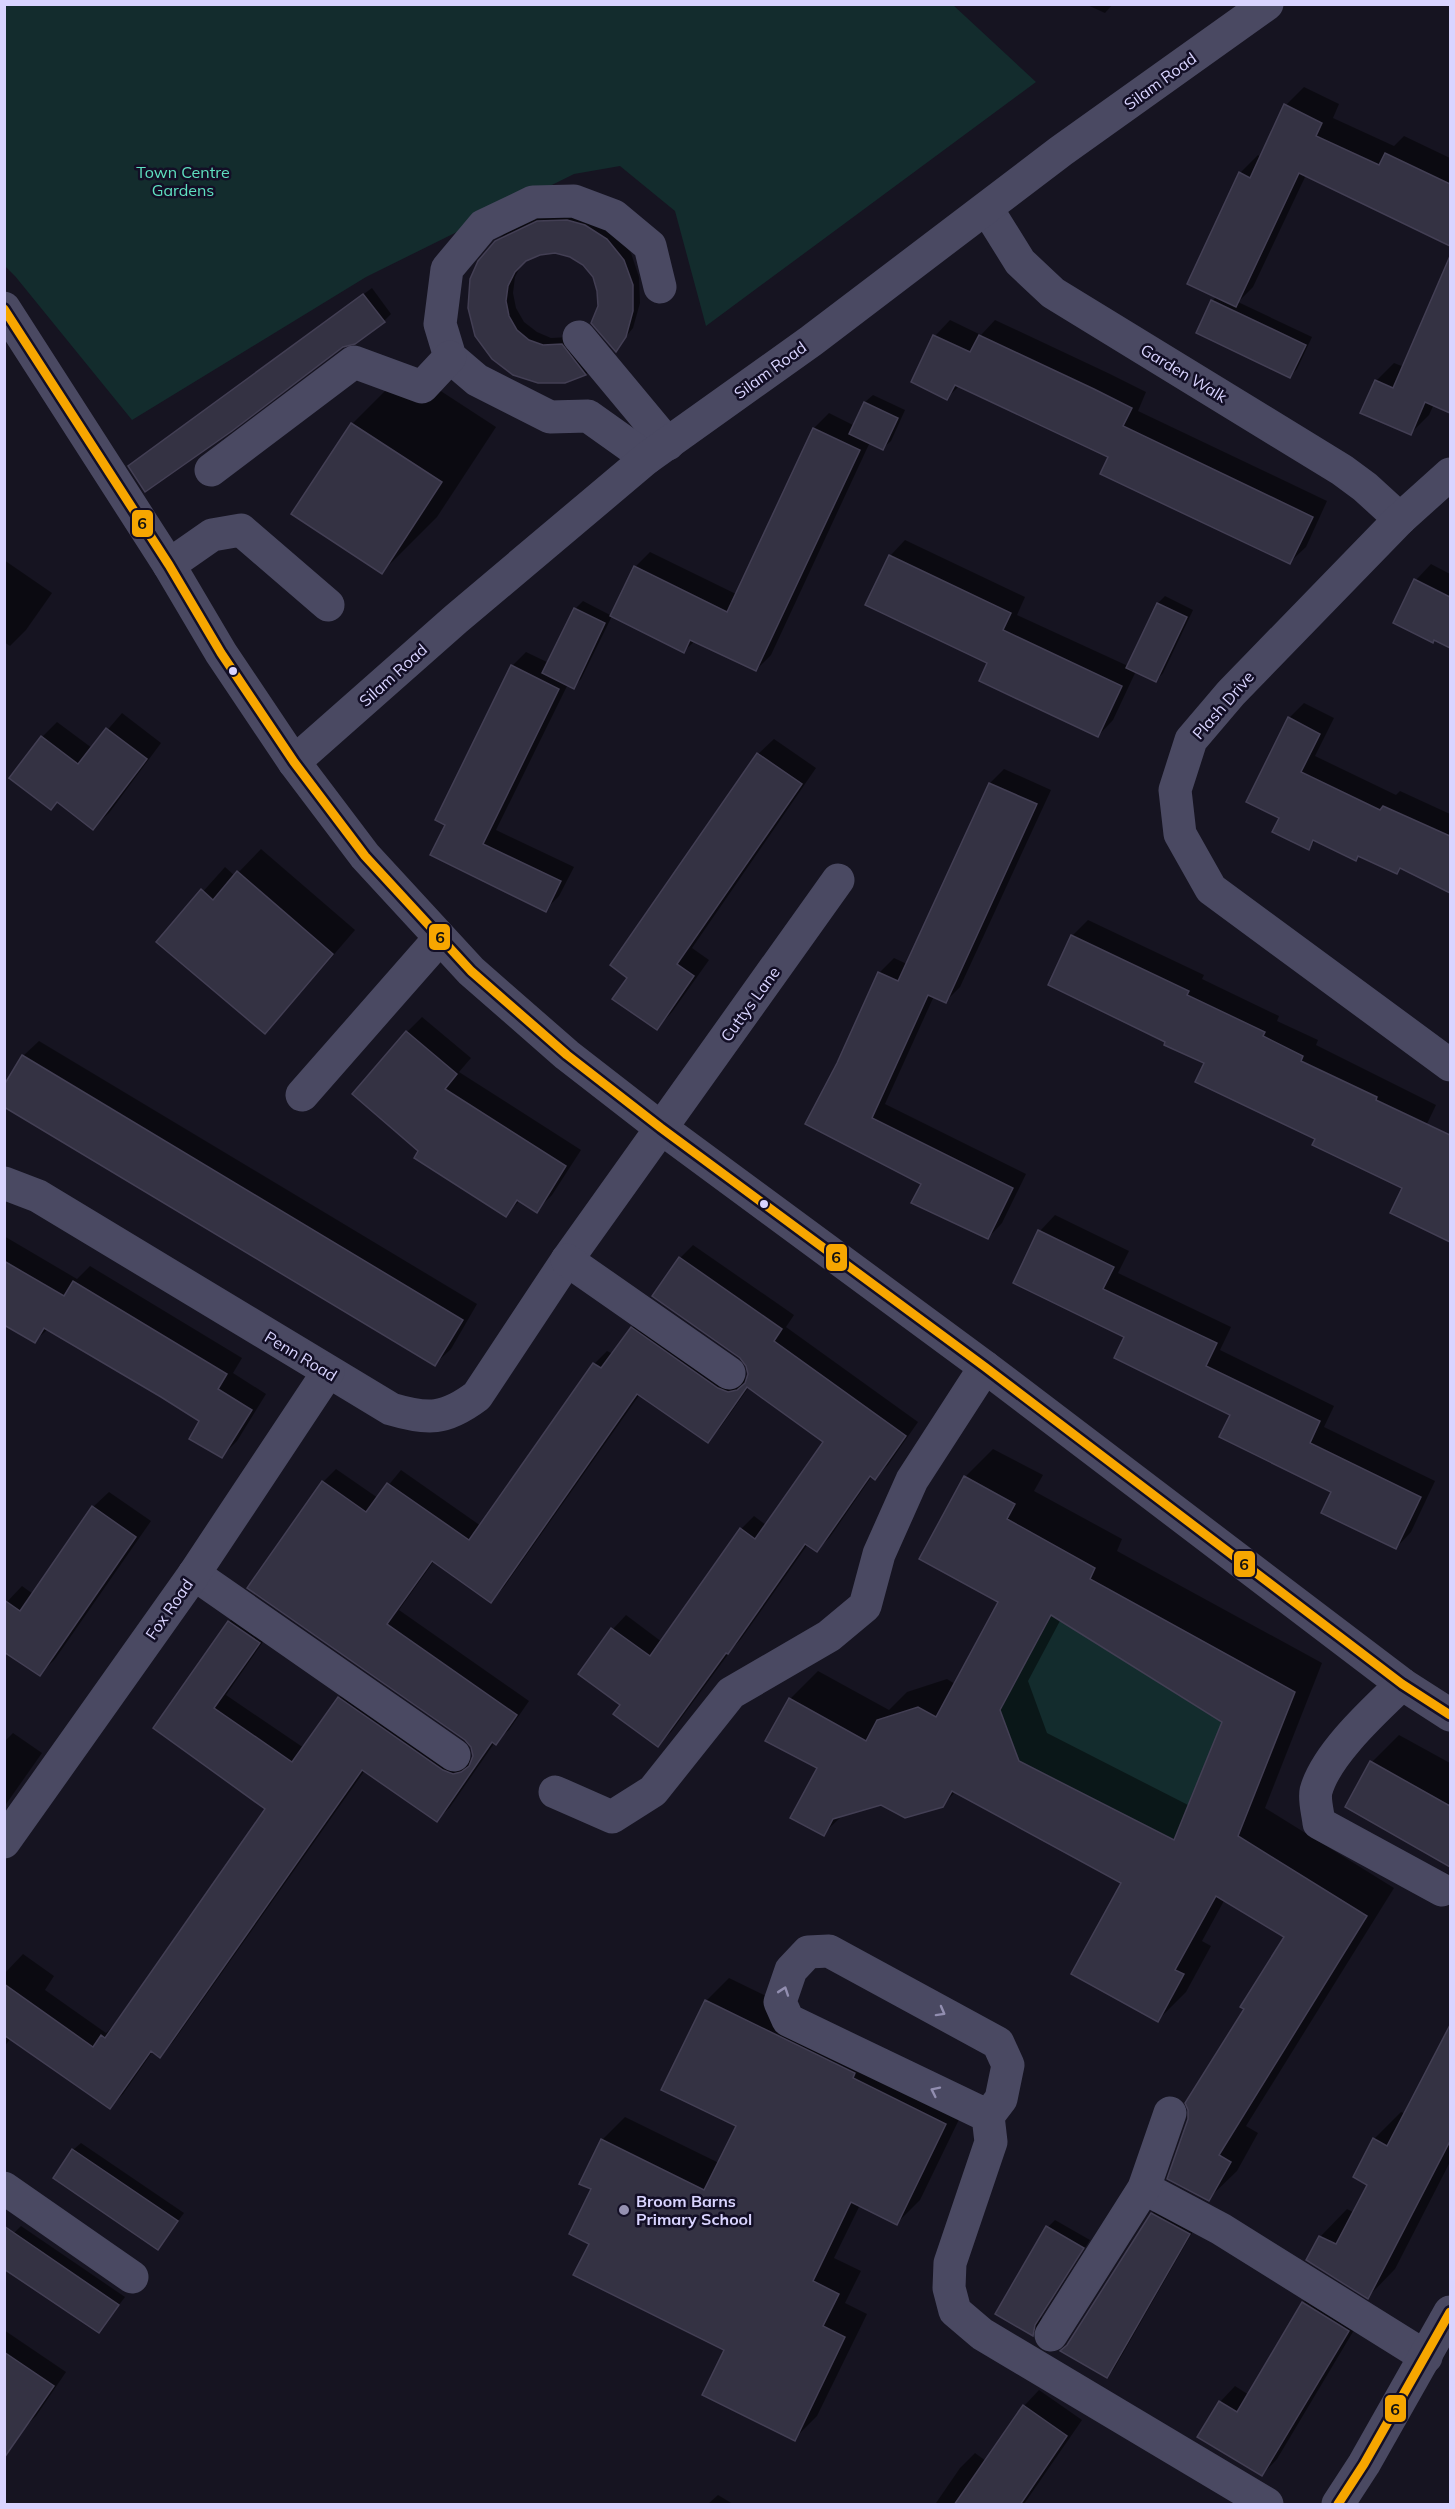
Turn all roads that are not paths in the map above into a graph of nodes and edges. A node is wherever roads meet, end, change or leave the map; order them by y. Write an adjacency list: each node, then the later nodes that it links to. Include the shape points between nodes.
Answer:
1 (1267, 4): 2 (street, Silam Road, via 1061,151)
2 (987, 209): 7 (street, Silam Road); 10 (street, Garden Walk, via 1020,262 1053,293 1342,470)
3 (660, 287): 6 (street, via 650,246 614,216 574,201 532,202 483,226 447,269 440,324)
4 (4, 308): 11 (street)
5 (579, 337): 7 (street)
6 (450, 357): 7 (street, via 477,380 550,417 588,416); 8 (street, via 422,387 354,363)
7 (657, 451): 13 (street, Silam Road, via 456,619)
8 (211, 470)
9 (1450, 474): 10 (street, Plash Drive)
10 (1400, 519): 16 (street, Plash Drive, via 1231,693 1191,740 1175,790 1180,834 1211,889)
11 (169, 565): 12 (street, via 212,535 241,530); 13 (street, via 221,653)
12 (328, 605)
13 (294, 762): 15 (street, via 365,856)
14 (838, 880): 18 (street, Cuttys Lane)
15 (438, 939): 17 (street); 18 (street, via 567,1055)
16 (1450, 1065)
17 (302, 1095)
18 (661, 1128): 20 (street, Penn Road); 21 (street)
19 (4, 1183): 22 (street, Penn Road, via 38,1196)
20 (567, 1260): 22 (street, Penn Road, via 477,1396 460,1408 440,1417 416,1416 391,1409); 23 (street)
21 (985, 1367): 25 (street); 28 (street, via 912,1480 879,1554 866,1606 829,1636 731,1693 653,1791 612,1817)
22 (328, 1372): 24 (street, Fox Road)
23 (729, 1373)
24 (194, 1574): 27 (street); 29 (street, Fox Road)
25 (1402, 1684): 26 (street); 30 (street, via 1365,1720 1323,1773 1315,1794 1319,1823)
26 (1450, 1714)
27 (454, 1755)
28 (555, 1792)
29 (4, 1842)
30 (1442, 1890)
31 (1170, 2113): 34 (street)
32 (988, 2116): 32 (street, one-way to 32, via 788,2020 780,2002 791,1970 808,1952 829,1951 998,2043 1008,2065 1001,2099); 39 (street, via 991,2142 950,2262 949,2288 955,2311 982,2334)
33 (4, 2188): 35 (street)
34 (1144, 2188): 37 (street); 38 (street, via 1221,2229)
35 (132, 2277)
36 (1450, 2312): 38 (street)
37 (1051, 2335)
38 (1426, 2357): 40 (street)
39 (1267, 2505)
40 (1338, 2505)

